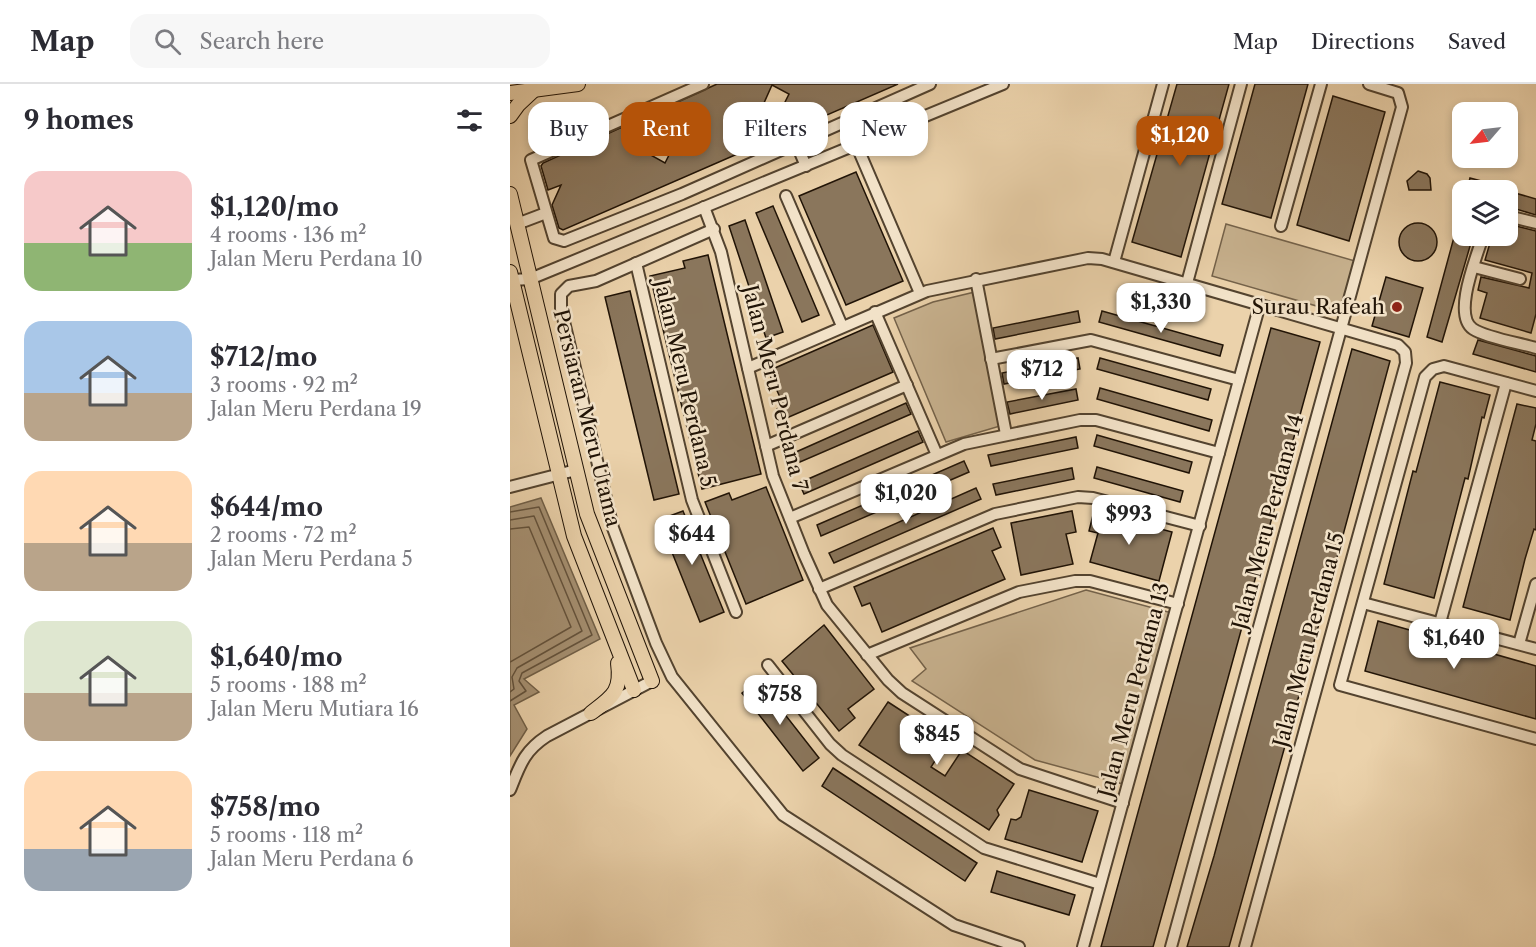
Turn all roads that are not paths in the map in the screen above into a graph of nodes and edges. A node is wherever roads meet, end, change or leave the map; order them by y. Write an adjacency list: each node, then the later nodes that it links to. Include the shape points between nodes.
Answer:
1 (578, 84): 9 (main road)
2 (704, 84): 22 (street, via 531,160)
3 (930, 84): 13 (street)
4 (1003, 84): 11 (street)
5 (1164, 84): 29 (street)
6 (1241, 84): 36 (street)
7 (1321, 84): 26 (street)
8 (1369, 84): 41 (street, Jalan Meru Perdana 14, via 1398,93 1402,107)
9 (535, 89): 10 (main road); 12 (main road)
10 (510, 93)
11 (928, 115)
12 (510, 116)
13 (828, 129)
14 (840, 151): 18 (street)
15 (767, 156): 22 (street, via 564,241 554,238)
16 (802, 156): 18 (street)
17 (861, 156): 37 (street)
18 (806, 166): 21 (street)
19 (510, 194): 25 (main road, Persiaran Meru Utama)
20 (786, 196): 40 (street)
21 (704, 207): 27 (street, Jalan Meru Perdana 7); 33 (street)
22 (546, 213): 25 (street)
23 (1518, 218): 24 (street)
24 (1536, 223)
25 (517, 224): 33 (main road, Persiaran Meru Utama)
26 (1281, 226)
27 (714, 229): 30 (street); 44 (street, Jalan Meru Perdana 7)
28 (1480, 246): 31 (street)
29 (1114, 262): 34 (street, via 1088,258); 36 (street)
30 (636, 263): 62 (street, Jalan Meru Perdana 5, via 692,500); 76 (street, via 596,280 569,286 561,294 561,309 613,528 672,677 783,815 954,925)
31 (1474, 267): 35 (street); 42 (street, via 1463,312 1469,326)
32 (511, 276): 33 (street); 54 (main road, Persiaran Meru Utama)
33 (530, 279): 53 (main road, Persiaran Meru Utama)
34 (976, 279): 37 (street); 43 (street)
35 (1520, 279)
36 (1188, 283): 38 (street)
37 (920, 293): 39 (street)
38 (1260, 304): 41 (street); 45 (street, Jalan Meru Perdana 13)
39 (876, 312): 40 (street); 47 (street)
40 (842, 326): 44 (street)
41 (1341, 329): 78 (street, Jalan Meru Perdana 14); 79 (street, Jalan Meru Perdana 15, via 1398,345 1405,352 1406,363)
42 (1536, 348)
43 (991, 359): 45 (street, via 1091,340); 49 (street)
44 (748, 368): 50 (street, Jalan Meru Perdana 7)
45 (1239, 380): 51 (street, Jalan Meru Perdana 13)
46 (1506, 383): 48 (street); 60 (street, via 1444,366 1425,377); 63 (street)
47 (907, 385): 50 (street); 52 (street)
48 (1536, 391)
49 (1006, 434): 51 (street, via 1088,419); 52 (street)
50 (766, 446): 56 (street, Jalan Meru Perdana 7)
51 (1219, 453): 57 (street, Jalan Meru Perdana 13)
52 (937, 455): 56 (street)
53 (576, 470): 54 (street); 69 (main road, Persiaran Meru Utama, via 590,524)
54 (558, 476): 55 (street); 64 (main road, Persiaran Meru Utama, via 573,536)
55 (510, 487)
56 (790, 518): 59 (street, Jalan Meru Perdana 7)
57 (1200, 526): 59 (street, via 1078,497 995,514); 61 (street, Jalan Meru Perdana 13)
58 (1536, 584): 65 (street)
59 (819, 589): 67 (street, Jalan Meru Perdana 7)
60 (1363, 603): 63 (street); 72 (street, via 1340,685)
61 (1178, 604): 67 (street, via 1090,581 1075,581 1019,592); 74 (street, Jalan Meru Perdana 13)
62 (736, 612)
63 (1440, 623): 65 (street)
64 (615, 643): 70 (main road, Persiaran Meru Utama); 71 (main road, via 619,685 611,698)
65 (1519, 644): 66 (street)
66 (1536, 649)
67 (867, 655): 74 (street, Jalan Meru Perdana 7, via 902,693 1020,769)
68 (768, 665): 75 (street, via 830,744 860,767 991,852)
69 (652, 681): 70 (street)
70 (634, 690): 71 (street)
71 (591, 713): 73 (street, via 533,746)
72 (1536, 739)
73 (510, 788)
74 (1123, 803): 75 (street, Jalan Meru Perdana 13)
75 (1101, 885): 77 (street, Jalan Meru Perdana 13)
76 (1019, 947)
77 (1083, 947)
78 (1171, 947)
79 (1245, 947)

